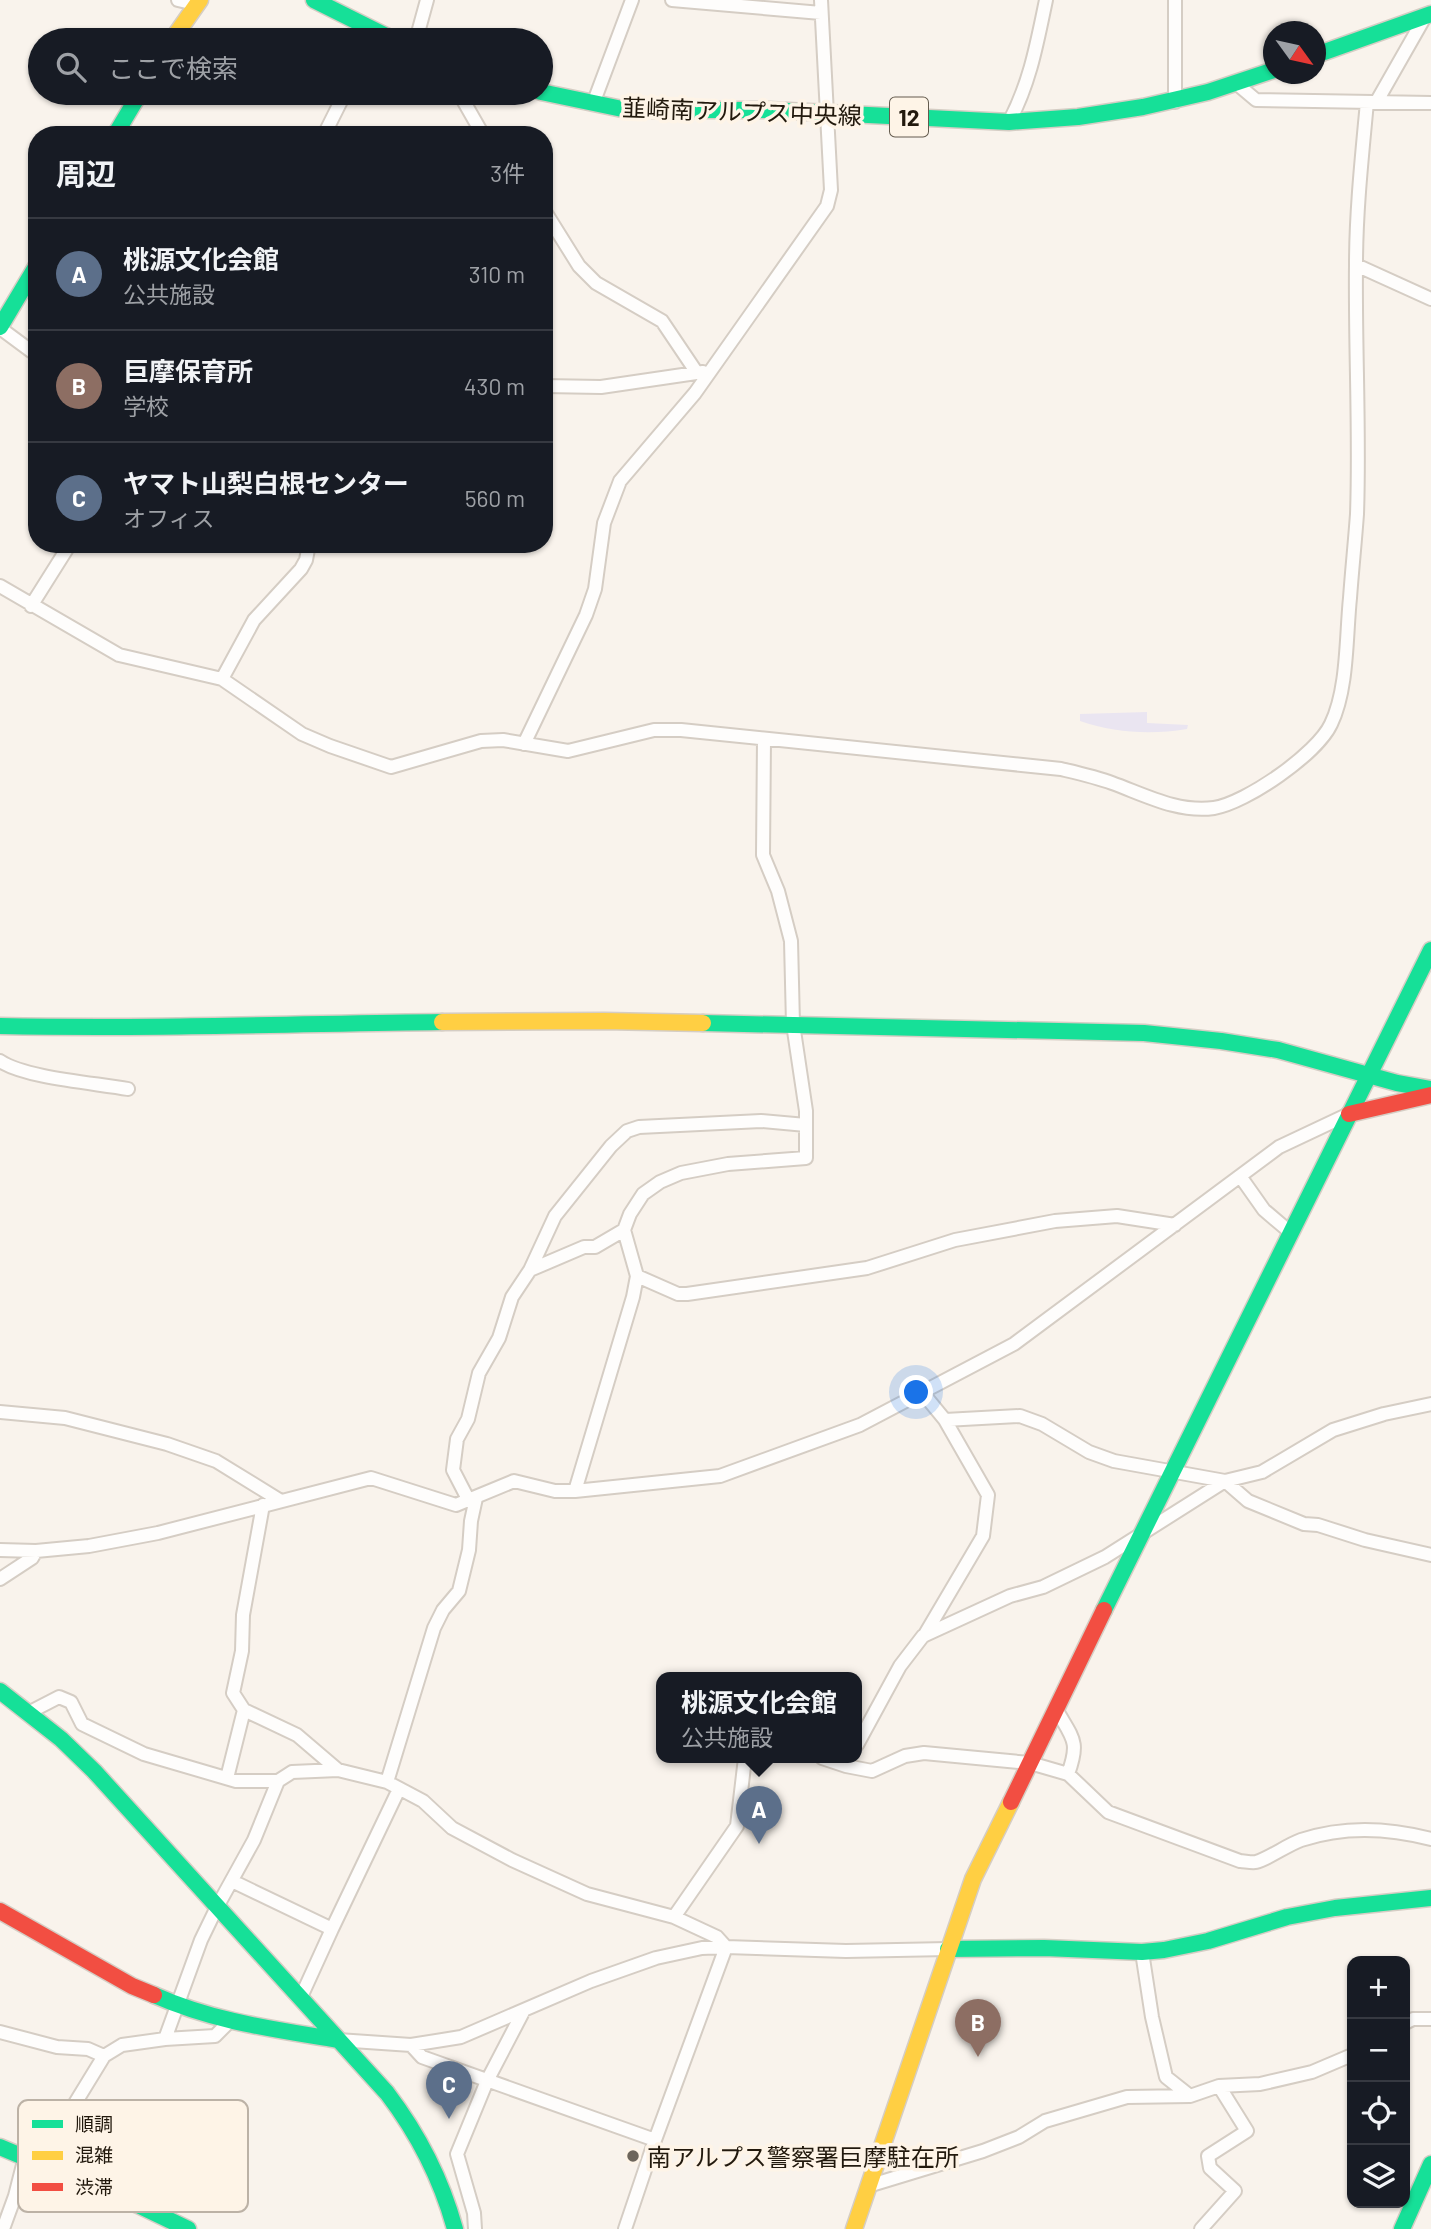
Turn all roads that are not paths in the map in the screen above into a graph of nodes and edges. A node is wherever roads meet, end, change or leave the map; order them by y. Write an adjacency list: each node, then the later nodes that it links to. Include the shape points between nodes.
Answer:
1 (178, 0): 8 (street)
2 (314, 0): 12 (street)
3 (427, 0): 13 (street)
4 (632, 0): 21 (street)
5 (672, 0): 9 (street)
6 (1046, 0): 26 (street, via 1032,68)
7 (1175, 0): 18 (street)
8 (198, 2): 11 (street)
9 (821, 6): 25 (street)
10 (1429, 11): 14 (street); 19 (street)
11 (180, 28)
12 (367, 28)
13 (419, 28)
14 (1326, 51)
15 (1263, 74): 16 (street, 韮崎南アルプス中央線 / 12)
16 (1237, 84): 18 (street, 韮崎南アルプス中央線 / 12); 19 (street, via 1256,100)
17 (553, 95): 21 (street, 韮崎南アルプス中央線 / 12)
18 (1175, 102): 26 (street, 韮崎南アルプス中央線 / 12)
19 (1372, 102): 20 (street); 31 (street, via 1358,192)
20 (1431, 103)
21 (593, 104): 25 (street, 韮崎南アルプス中央線 / 12, via 627,110)
22 (133, 105): 27 (street)
23 (339, 105): 28 (street)
24 (466, 105): 29 (street)
25 (827, 112): 26 (street, 韮崎南アルプス中央線 / 12); 36 (street, via 831,190 827,206)
26 (1009, 122)
27 (120, 126)
28 (328, 126)
29 (478, 126)
30 (553, 224): 37 (street, via 579,266 596,283 662,321)
31 (1356, 265): 33 (street); 44 (street, via 1357,514 1344,668 1331,724 1301,759 1240,800 1196,810 1061,769)
32 (28, 280): 34 (street)
33 (1431, 299)
34 (0, 327): 35 (street)
35 (28, 349)
36 (710, 372): 37 (street); 45 (street, via 620,481 604,523 595,589 586,615)
37 (696, 373): 38 (street, via 601,387)
38 (553, 386)
39 (64, 553): 42 (street)
40 (307, 553): 43 (street, via 301,569 254,620)
41 (0, 586): 42 (street)
42 (31, 606): 43 (street, via 119,655)
43 (222, 679): 45 (street, via 302,734 391,767 481,741)
44 (764, 739): 45 (street, via 667,730 568,751); 47 (street, via 763,855 791,941)
45 (524, 744)
46 (1431, 950): 50 (street)
47 (793, 1024): 48 (street); 50 (street, via 1144,1033 1296,1053); 54 (street)
48 (0, 1026)
49 (0, 1061): 51 (street, via 60,1079)
50 (1369, 1075): 52 (street); 53 (street)
51 (128, 1089)
52 (1431, 1092): 53 (street)
53 (1349, 1114): 55 (street, via 1279,1147); 58 (street)
54 (806, 1125): 57 (street, via 806,1158 681,1172 643,1194); 59 (street, via 761,1121 627,1131 555,1216)
55 (1240, 1176): 56 (street); 58 (street, via 1264,1210)
56 (1175, 1225): 60 (street, via 1117,1216 1055,1221 954,1240 867,1268 687,1294); 61 (street, via 1014,1344)
57 (624, 1230): 59 (street, via 595,1247 584,1247); 60 (street)
58 (1290, 1232): 65 (street)
59 (530, 1270): 68 (street, via 512,1297 499,1338 479,1373 468,1419 453,1453 453,1470)
60 (637, 1276): 67 (street)
61 (922, 1392): 64 (street); 67 (street, via 860,1425 720,1476)
62 (1431, 1404): 66 (street, via 1333,1430 1262,1472)
63 (0, 1412): 69 (street, via 65,1418 167,1444 216,1461)
64 (945, 1420): 65 (street, via 1020,1416 1089,1452); 76 (street, via 988,1495 984,1536)
65 (1172, 1472): 66 (street); 71 (street)
66 (1225, 1481): 71 (street); 74 (street, via 1248,1502 1304,1524)
67 (575, 1491): 68 (street, via 514,1481)
68 (472, 1499): 69 (street, via 457,1505 371,1478); 89 (street, via 469,1550 459,1591 434,1628)
69 (281, 1501): 70 (street)
70 (263, 1505): 73 (street, via 158,1533); 79 (street, via 233,1693)
71 (1141, 1536): 76 (street, via 1043,1587); 78 (street)
72 (0, 1550): 73 (street)
73 (36, 1551): 75 (street)
74 (1431, 1555)
75 (0, 1580)
76 (923, 1636): 81 (street, via 900,1666)
77 (0, 1691): 80 (street)
78 (1056, 1709): 84 (street); 86 (street, via 1074,1741 1076,1753)
79 (244, 1710): 85 (street, via 297,1735); 87 (street)
80 (29, 1713): 87 (street, via 59,1697 71,1702 82,1724 114,1740 144,1754); 94 (street, via 94,1772)
81 (862, 1736)
82 (744, 1763): 96 (street, via 737,1826)
83 (851, 1763): 84 (street, via 872,1771 924,1753)
84 (1030, 1763): 86 (street); 99 (street, via 973,1880)
85 (338, 1770): 88 (street, via 292,1772); 89 (street)
86 (1068, 1774): 91 (street, via 1108,1812 1240,1861 1256,1862 1300,1840 1348,1831 1402,1831)
87 (227, 1778): 88 (street)
88 (278, 1781): 92 (street)
89 (387, 1782): 90 (street)
90 (399, 1789): 96 (street, via 423,1801 452,1828 512,1860 587,1894); 97 (street)
91 (1431, 1839)
92 (232, 1881): 94 (street); 97 (street)
93 (1431, 1898): 100 (street, via 1335,1908 1186,1947)
94 (217, 1907): 101 (street); 102 (street)
95 (0, 1911): 102 (street, via 132,1986)
96 (674, 1917): 98 (street, via 717,1937)
97 (332, 1929): 101 (street)
98 (726, 1947): 99 (street); 103 (street, via 656,1958); 117 (street)
99 (948, 1949): 100 (street); 122 (street)
100 (1142, 1952): 115 (street, via 1166,2077)
101 (301, 1997): 109 (street)
102 (178, 2006): 106 (street); 108 (street)
103 (523, 2012): 110 (street, via 461,2037); 113 (street)
104 (1431, 2019): 105 (street)
105 (1410, 2020)
106 (229, 2022): 108 (street, via 215,2036); 109 (street)
107 (0, 2032): 111 (street)
108 (165, 2039): 111 (street, via 122,2045)
109 (338, 2040): 110 (street); 126 (street, via 418,2135 446,2193)
110 (411, 2045): 113 (street, via 422,2057)
111 (104, 2056): 116 (street)
112 (1347, 2057): 114 (street, via 1287,2078)
113 (487, 2081): 117 (street); 127 (street, via 457,2154)
114 (1219, 2086): 115 (street); 130 (street, via 1247,2131 1208,2156 1210,2168 1235,2191)
115 (1189, 2096): 122 (street, via 1127,2097 1080,2110 983,2151)
116 (77, 2100)
117 (655, 2140): 128 (street)
118 (0, 2147): 119 (street)
119 (18, 2154)
120 (1431, 2164): 131 (street)
121 (18, 2183): 124 (street)
122 (868, 2186): 129 (street)
123 (153, 2212): 125 (street)
124 (2, 2229)
125 (188, 2229)
126 (455, 2229)
127 (475, 2229)
128 (625, 2229)
129 (854, 2229)
130 (1201, 2229)
131 (1402, 2229)

